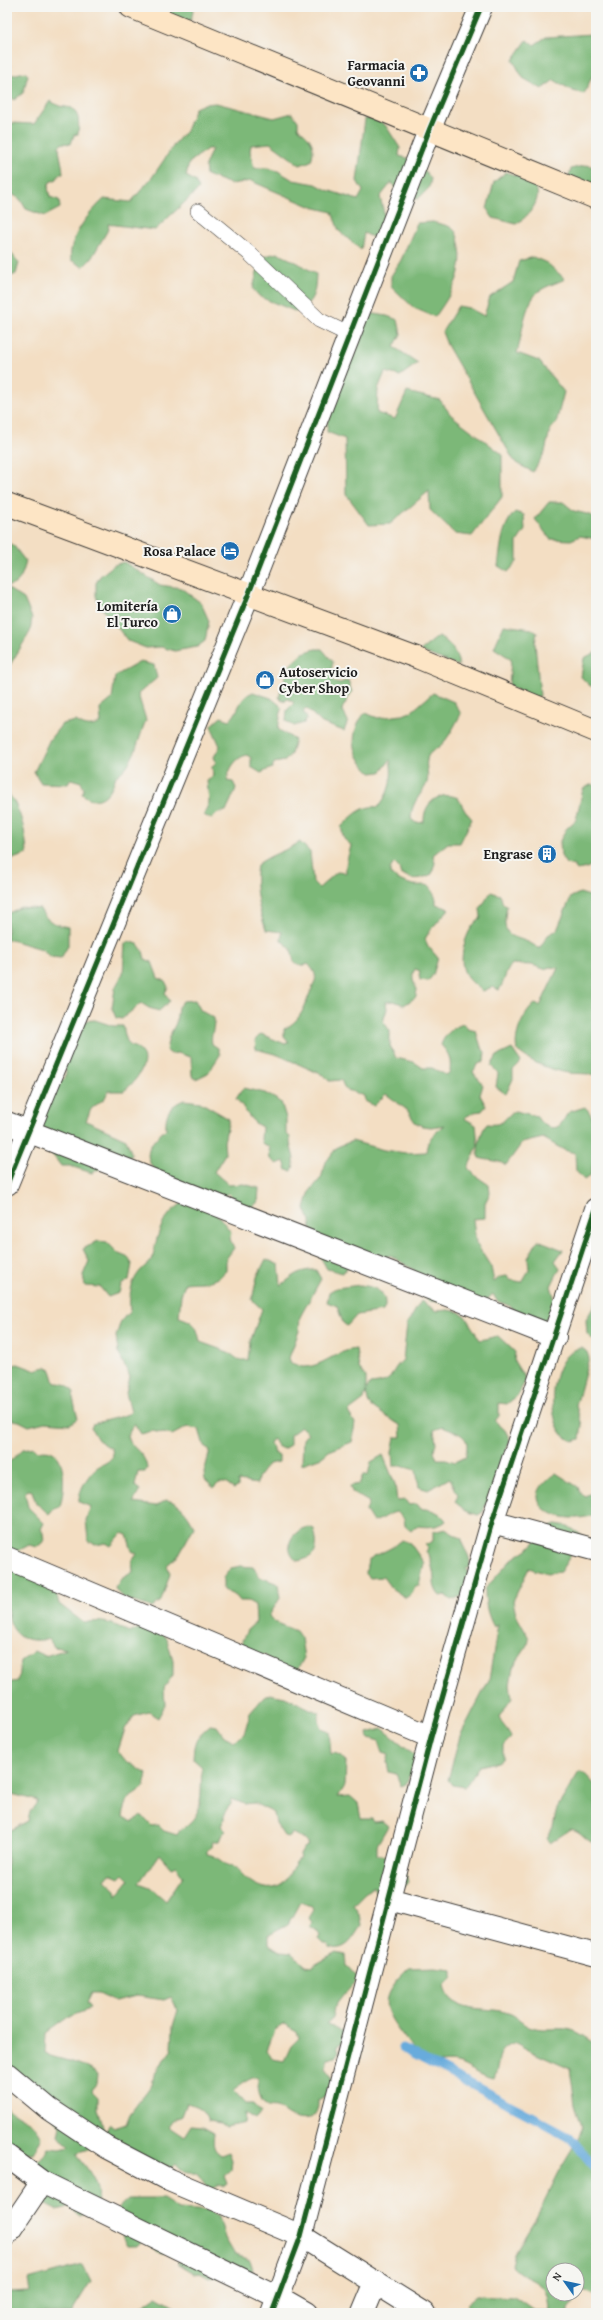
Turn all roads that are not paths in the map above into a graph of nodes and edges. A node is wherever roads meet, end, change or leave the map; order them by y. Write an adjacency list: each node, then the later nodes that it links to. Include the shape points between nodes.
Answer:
1 (131, 7): 3 (main road)
2 (481, 7): 3 (street)
3 (430, 128): 4 (main road); 6 (street)
4 (596, 198)
5 (198, 211): 6 (lane, via 249,253 318,320)
6 (350, 335): 8 (street)
7 (7, 504): 8 (main road)
8 (249, 592): 9 (main road); 11 (street)
9 (596, 731)
10 (7, 1123): 11 (street)
11 (29, 1131): 12 (street); 14 (street)
12 (7, 1184)
13 (596, 1209): 14 (street)
14 (555, 1337): 15 (street)
15 (492, 1522): 16 (street); 18 (street)
16 (596, 1550)
17 (7, 1558): 18 (street)
18 (432, 1737): 19 (street)
19 (389, 1899): 20 (street); 25 (street)
20 (596, 1955)
21 (7, 2074): 25 (street, via 49,2109 106,2147 170,2180)
22 (7, 2156): 23 (street)
23 (42, 2182): 24 (street); 27 (street)
24 (7, 2234)
25 (301, 2236): 26 (street); 27 (street)
26 (376, 2282): 29 (street); 30 (street)
27 (275, 2305): 28 (street)
28 (306, 2313)
29 (363, 2313)
30 (424, 2313)

